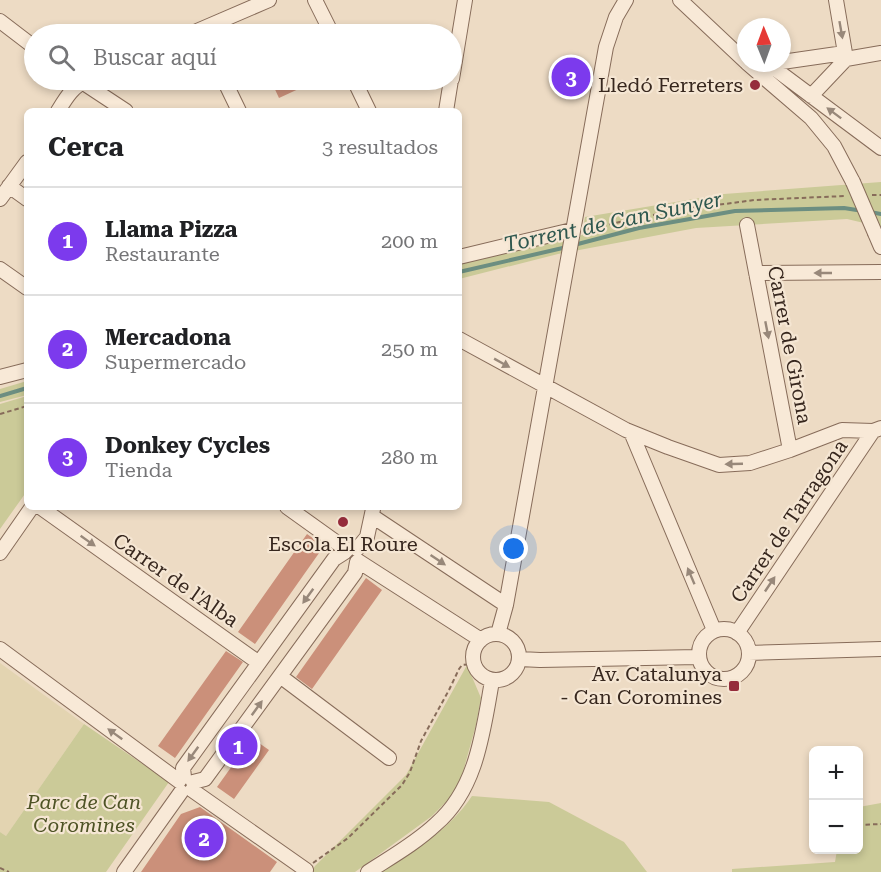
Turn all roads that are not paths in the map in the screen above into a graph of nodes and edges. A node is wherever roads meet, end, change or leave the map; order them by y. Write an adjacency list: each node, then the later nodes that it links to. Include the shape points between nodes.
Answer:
1 (269, 0): 8 (street)
2 (315, 0): 9 (street)
3 (465, 0): 10 (street)
4 (626, 0): 36 (street, via 606,47)
5 (681, 0): 12 (street); 13 (street)
6 (836, 0): 15 (street, one-way to 15)
7 (0, 21): 11 (street)
8 (217, 24)
9 (327, 24)
10 (461, 24)
11 (24, 39)
12 (737, 41)
13 (737, 53)
14 (881, 53): 15 (street)
15 (845, 56): 16 (street); 24 (street)
16 (791, 61)
17 (758, 72): 37 (street, bridge, via 811,118 834,146)
18 (784, 72): 24 (street)
19 (71, 90): 25 (street)
20 (96, 90): 26 (street)
21 (229, 90): 27 (street)
22 (359, 90): 28 (street)
23 (449, 90): 29 (street)
24 (812, 96): 30 (street, one-way to 24)
25 (60, 108)
26 (122, 108)
27 (238, 108)
28 (368, 108)
29 (446, 108)
30 (881, 148)
31 (24, 166): 32 (street)
32 (9, 186): 33 (street); 34 (street)
33 (24, 197)
34 (0, 199)
35 (747, 225): 41 (street, Carrer de Girona)
36 (572, 233): 38 (street); 46 (street)
37 (881, 247)
38 (462, 256)
39 (0, 269): 42 (street)
40 (881, 272): 41 (street, one-way to 41)
41 (756, 273): 49 (street, Carrer de Girona, one-way to 49)
42 (24, 286)
43 (462, 341): 46 (street, one-way to 46)
44 (24, 371): 45 (street)
45 (0, 377)
46 (545, 387): 48 (street); 56 (street)
47 (877, 430): 49 (street, Carrer de Girona, via 842,430); 58 (street, Carrer de Tarragona, one-way to 47)
48 (631, 432): 49 (street, one-way to 48, via 750,464 719,465); 57 (street, one-way to 48)
49 (790, 450)
50 (30, 510): 54 (street)
51 (44, 510): 66 (street, Carrer de l'Alba, one-way to 66)
52 (291, 510): 55 (street)
53 (372, 511): 55 (street, via 367,537); 56 (street, one-way to 56)
54 (0, 553)
55 (353, 555): 60 (street); 66 (street, one-way to 66, via 334,559); 67 (street, via 355,573)
56 (506, 605): 59 (street)
57 (714, 630): 58 (street, via 723,628); 64 (street, via 702,640)
58 (737, 633): 63 (street, via 744,638)
59 (498, 634): 60 (street); 65 (street, via 510,638)
60 (481, 640): 68 (street, via 473,653 473,664)
61 (881, 649): 63 (street)
62 (0, 650): 70 (street, one-way to 62)
63 (749, 653): 64 (street, via 745,668 724,680 709,675)
64 (698, 657): 65 (street)
65 (520, 659): 68 (street, via 511,676)
66 (259, 663): 70 (street, one-way to 70, via 183,768)
67 (280, 676): 69 (street); 70 (street, one-way to 67, via 205,779)
68 (492, 681): 73 (street, via 479,746 463,791 437,824)
69 (389, 758)
70 (186, 784): 71 (street); 72 (street)
71 (306, 870)
72 (124, 872)
73 (368, 872)

